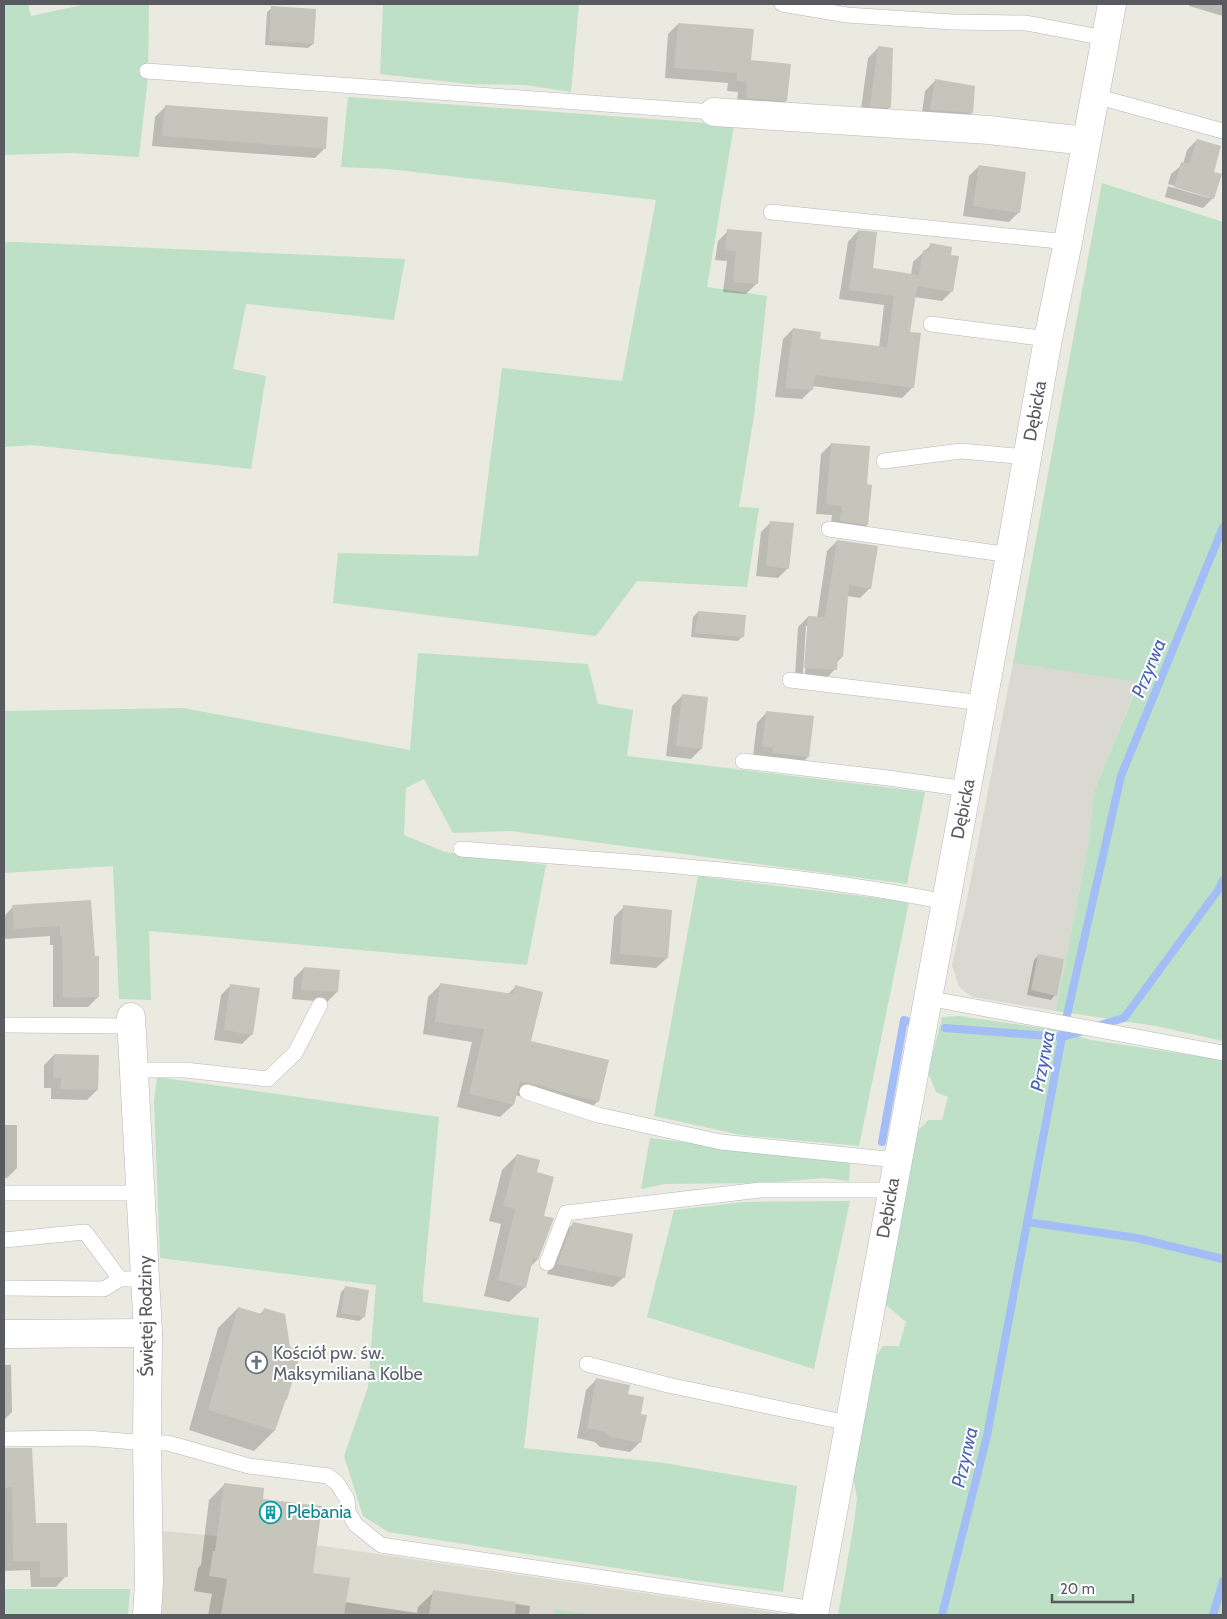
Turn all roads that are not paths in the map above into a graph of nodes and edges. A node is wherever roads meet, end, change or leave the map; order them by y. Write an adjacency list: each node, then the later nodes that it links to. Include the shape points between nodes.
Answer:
1 (782, 4): 3 (lane, via 847,15 1026,23)
2 (1112, 4): 3 (street, Dębicka)
3 (1105, 38): 5 (street, Dębicka)
4 (147, 71): 6 (lane)
5 (1095, 96): 7 (lane); 8 (street, Dębicka)
6 (714, 112): 8 (street, via 989,130)
7 (1223, 131)
8 (1086, 141): 10 (street, Dębicka)
9 (771, 212): 10 (lane)
10 (1068, 242): 12 (street, Dębicka)
11 (931, 324): 12 (lane)
12 (1048, 339): 13 (street, Dębicka)
13 (1027, 457): 14 (lane, via 961,451); 16 (street, Dębicka)
14 (884, 461)
15 (829, 529): 16 (lane)
16 (1010, 555): 18 (street, Dębicka)
17 (790, 680): 18 (lane)
18 (983, 703): 20 (street, Dębicka)
19 (743, 761): 20 (lane)
20 (967, 789): 22 (street, Dębicka)
21 (461, 849): 22 (lane, via 728,870 882,890)
22 (946, 902): 23 (street, Dębicka)
23 (927, 998): 27 (lane); 30 (street, Dębicka)
24 (320, 1005): 28 (lane, via 295,1053 268,1079 185,1070)
25 (131, 1021): 26 (lane); 28 (street, Świętej Rodziny)
26 (4, 1024)
27 (1223, 1053)
28 (134, 1070): 33 (street, Świętej Rodziny)
29 (527, 1092): 30 (lane, via 598,1115 721,1142)
30 (897, 1160): 31 (street, Dębicka)
31 (892, 1190): 35 (lane, via 760,1190 566,1213); 41 (street, Dębicka)
32 (4, 1193): 33 (lane)
33 (142, 1193): 36 (street, Świętej Rodziny)
34 (4, 1240): 36 (lane, via 85,1232)
35 (547, 1263)
36 (133, 1279): 37 (lane, via 104,1288); 38 (street, Świętej Rodziny)
37 (4, 1288)
38 (148, 1333): 39 (street); 43 (street, Świętej Rodziny)
39 (4, 1334)
40 (587, 1364): 41 (lane, via 668,1385)
41 (848, 1423): 44 (street, Dębicka)
42 (4, 1439): 43 (lane, via 87,1438)
43 (147, 1443): 44 (lane, via 168,1443 249,1466 328,1476 337,1483 347,1500 348,1512 356,1525 381,1545); 45 (street, Świętej Rodziny)
44 (814, 1612)
45 (147, 1615)

